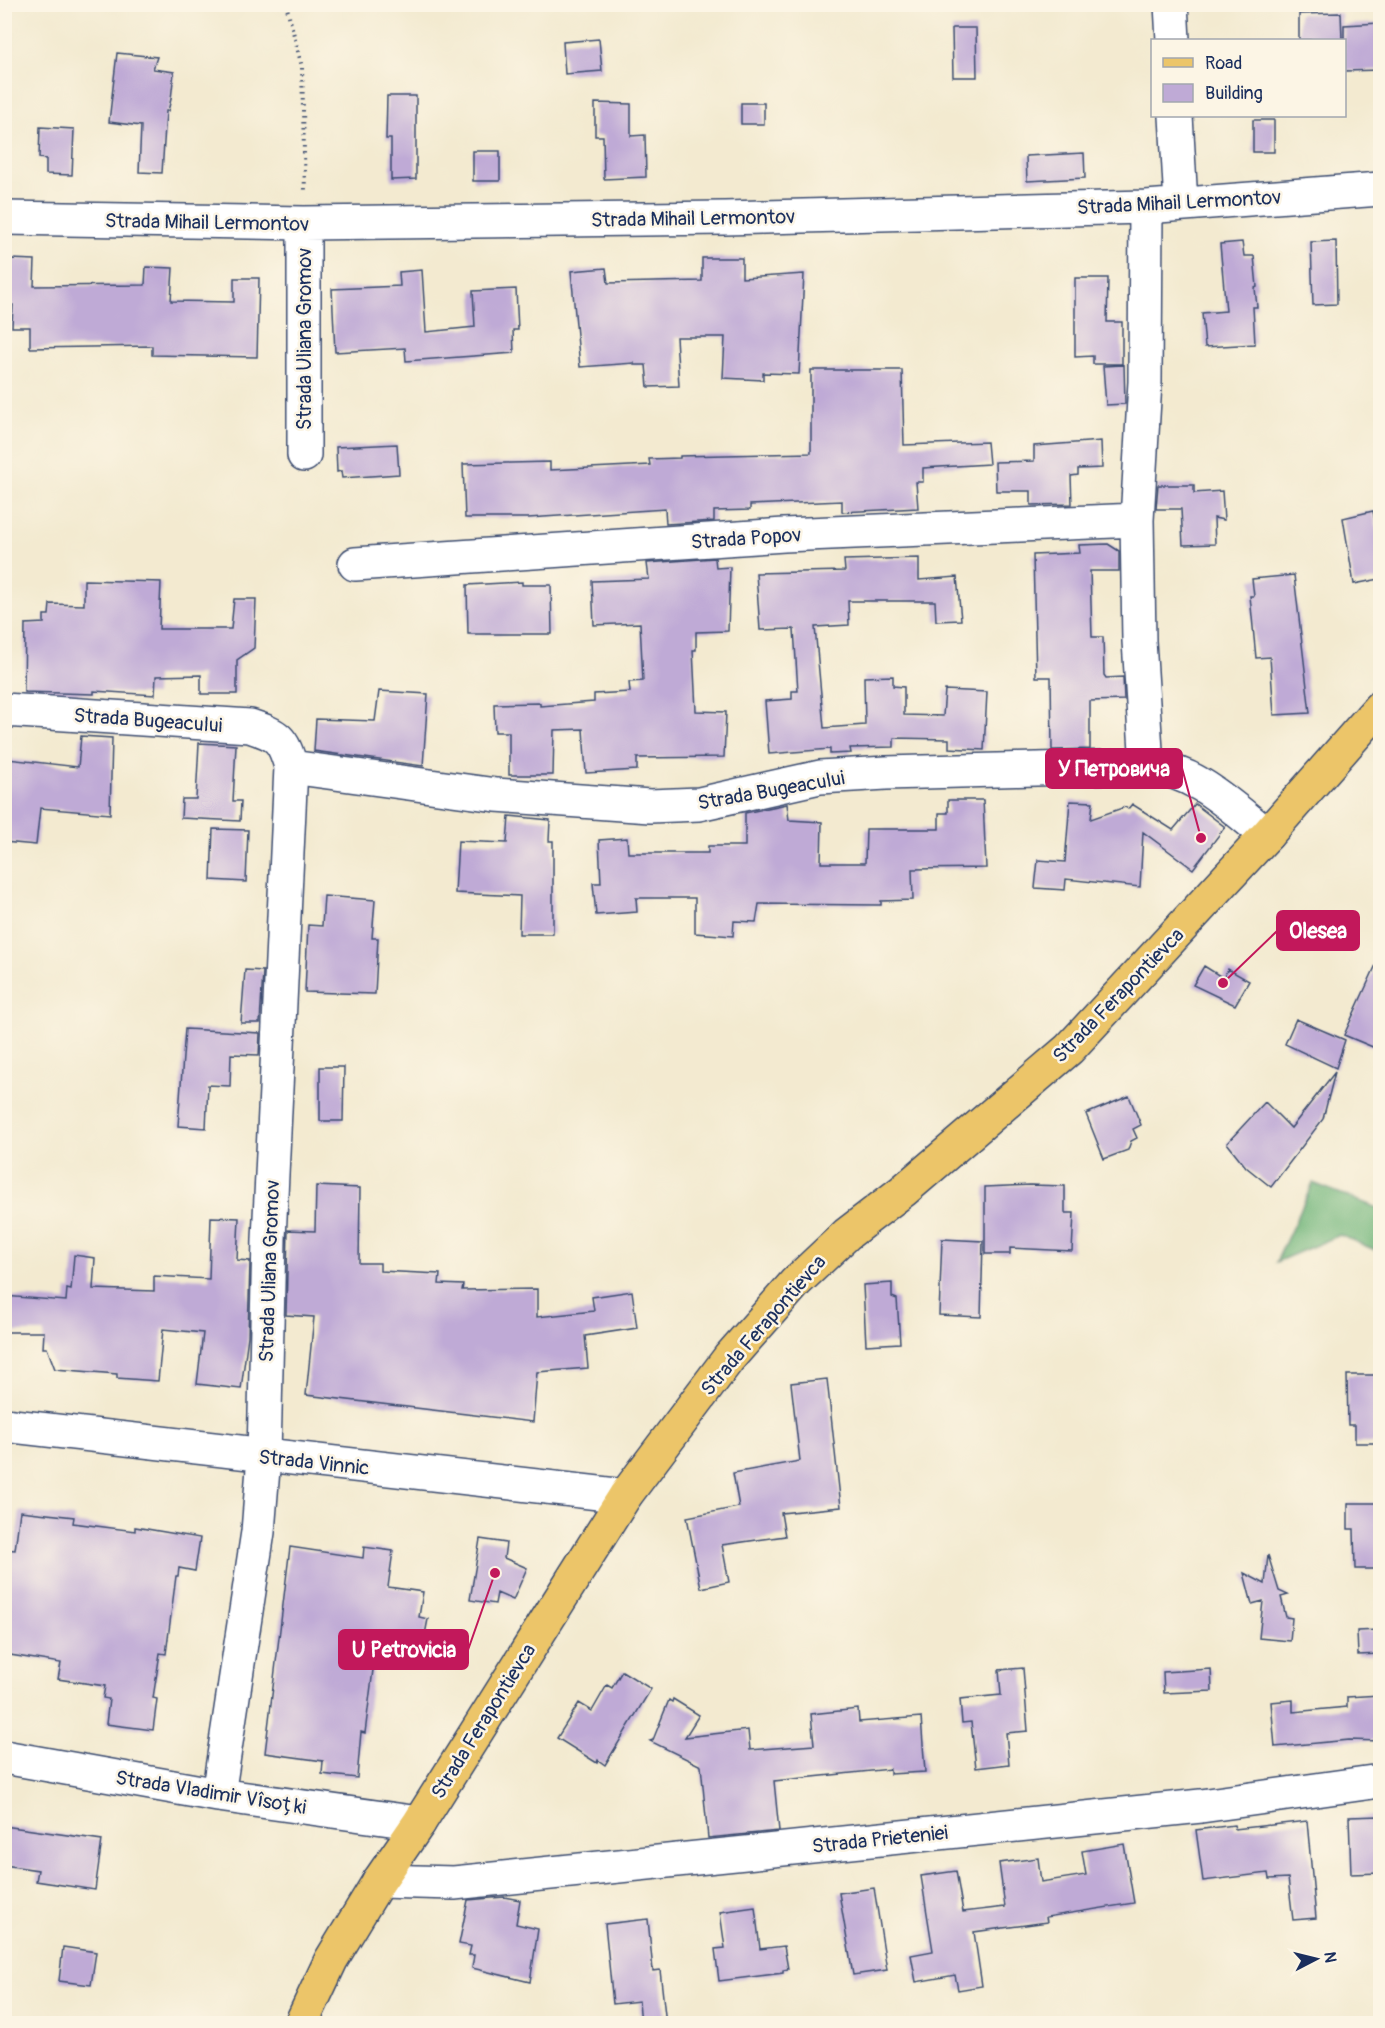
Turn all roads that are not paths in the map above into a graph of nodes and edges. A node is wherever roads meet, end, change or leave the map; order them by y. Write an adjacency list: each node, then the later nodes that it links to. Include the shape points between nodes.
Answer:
1 (1171, 4): 2 (street)
2 (1173, 39)
3 (1176, 117): 5 (street)
4 (1380, 189): 5 (street, Strada Mihail Lermontov)
5 (1181, 204): 6 (street, Strada Mihail Lermontov)
6 (1146, 207): 8 (street, Strada Mihail Lermontov); 10 (street, via 1145,382)
7 (4, 218): 8 (street, Strada Mihail Lermontov)
8 (304, 224): 9 (street, Strada Uliana Gromov)
9 (304, 455)
10 (1137, 520): 11 (street, Strada Popov, via 784,535); 15 (street, via 1138,641)
11 (355, 564)
12 (1380, 707): 16 (main road, Strada Ferapontievca)
13 (4, 710): 14 (street, Strada Bugeacului, via 250,726 274,734)
14 (288, 756): 15 (street, Strada Bugeacului, via 496,795 650,806 699,804 820,777); 18 (street, Strada Uliana Gromov)
15 (1147, 766): 16 (street, Strada Bugeacului, via 1170,768 1187,775)
16 (1267, 835): 19 (main road, Strada Ferapontievca, via 1069,1049 847,1234 796,1282 729,1358)
17 (4, 1425): 18 (street, Strada Vinnic)
18 (264, 1456): 19 (street, Strada Vinnic); 22 (street, Strada Uliana Gromov, via 258,1532)
19 (625, 1496): 23 (main road, Strada Ferapontievca)
20 (4, 1757): 22 (street, Strada Vladimir Vîsoțki)
21 (1380, 1781): 24 (street, Strada Prieteniei, via 1201,1806 454,1882)
22 (218, 1795): 23 (street, Strada Vladimir Vîsoțki)
23 (418, 1823): 24 (main road, Strada Ferapontievca)
24 (379, 1881): 25 (main road, Strada Ferapontievca)
25 (331, 1960): 26 (main road, Strada Ferapontievca); 27 (street)
26 (301, 2024)
27 (320, 2024)

